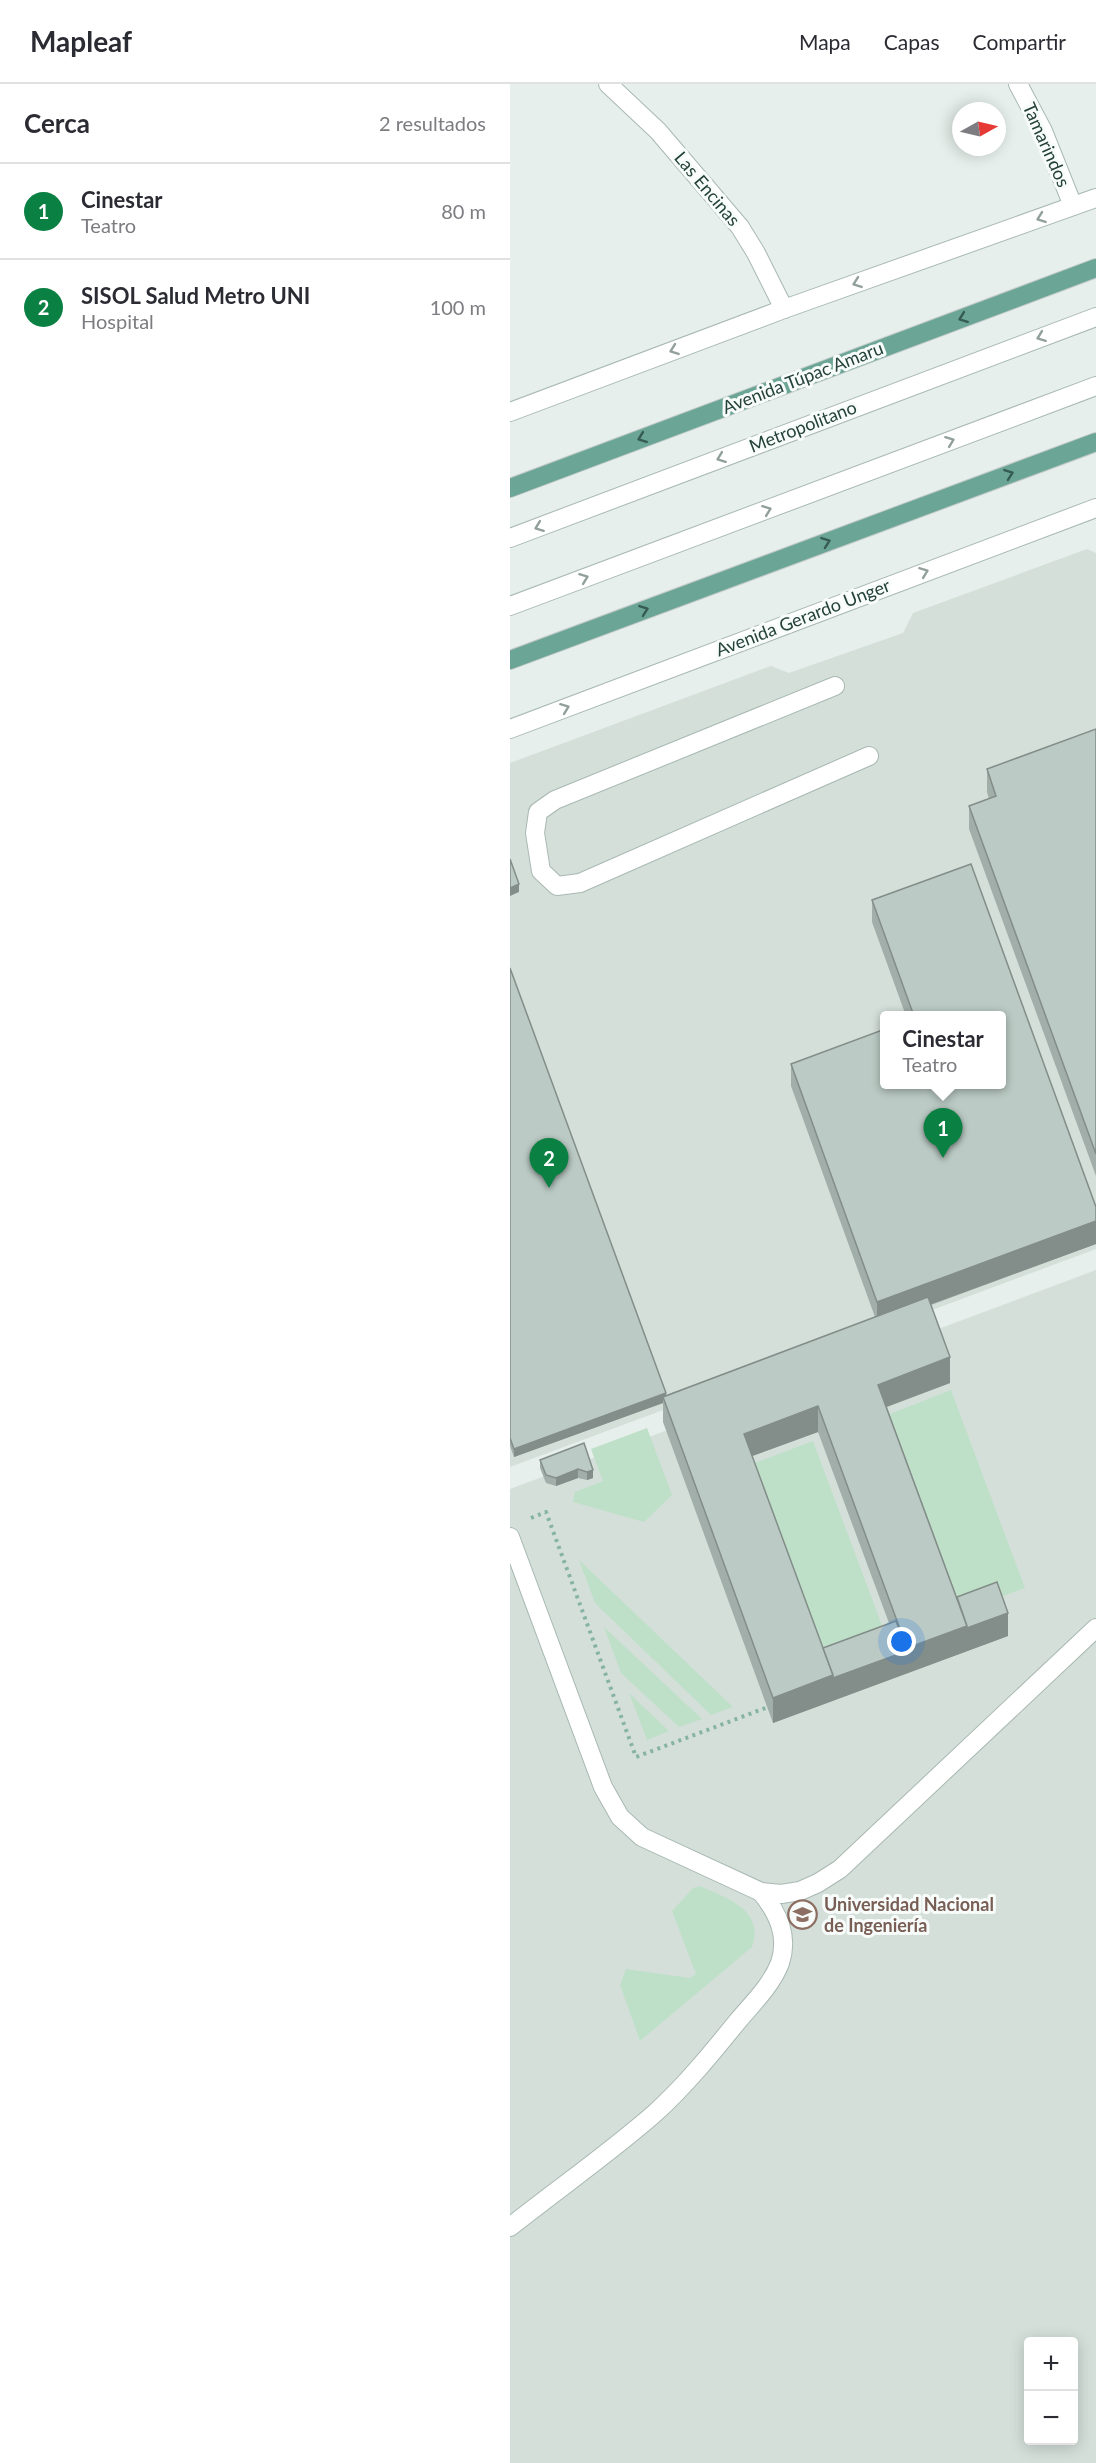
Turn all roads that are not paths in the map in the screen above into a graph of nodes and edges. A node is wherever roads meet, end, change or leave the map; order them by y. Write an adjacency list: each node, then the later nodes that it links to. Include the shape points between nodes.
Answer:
1 (608, 84): 6 (street, Las Encinas, via 658,131 740,226)
2 (1018, 84): 4 (street, Tamarindos, via 1043,131)
3 (1096, 198): 4 (street)
4 (1073, 206): 6 (street, one-way to 6)
5 (1096, 268): 13 (main road, Avenida Túpac Amaru, one-way to 13)
6 (784, 309): 9 (street, one-way to 9)
7 (1096, 317): 15 (street, Metropolitano, one-way to 15)
8 (1096, 386): 16 (street, one-way to 8)
9 (510, 412)
10 (1096, 442): 12 (main road)
11 (1096, 449): 12 (main road)
12 (1058, 456): 17 (main road, one-way to 12)
13 (510, 488)
14 (1096, 508): 19 (street, Avenida Gerardo Unger, one-way to 14)
15 (510, 538)
16 (510, 606)
17 (510, 660)
18 (835, 686): 20 (street, via 555,800 538,812 535,833 541,870 557,886 580,883)
19 (510, 729)
20 (869, 756)
21 (510, 1538): 23 (street, via 603,1787 620,1817 654,1844)
22 (1096, 1628): 23 (street, via 840,1869 800,1890 782,1894)
23 (761, 1892): 24 (street, via 782,1925 780,1962 771,1981 700,2067 654,2113)
24 (510, 2227)

